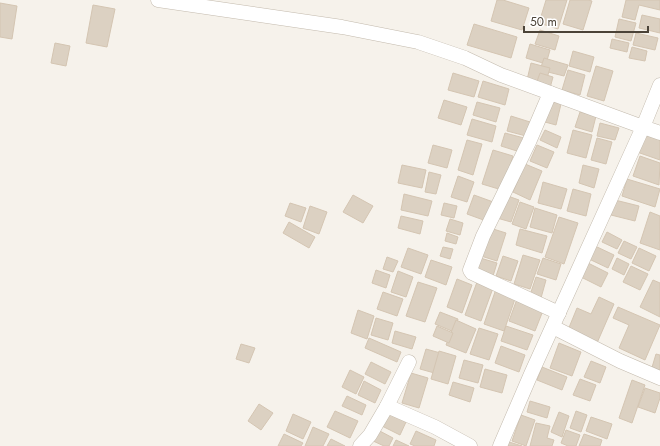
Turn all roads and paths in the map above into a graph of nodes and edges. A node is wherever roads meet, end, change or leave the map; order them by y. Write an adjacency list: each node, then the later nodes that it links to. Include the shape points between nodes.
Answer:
1 (158, 0): 3 (street, via 342,27 418,42 465,58 501,75)
2 (660, 85): 4 (street)
3 (550, 93): 4 (street); 6 (street, via 483,236 470,270)
4 (643, 127): 5 (street); 6 (street)
5 (660, 133)
6 (559, 313): 7 (street)
7 (553, 327): 9 (street); 13 (street)
8 (409, 362): 10 (street)
9 (660, 378)
10 (387, 406): 11 (street, via 370,435); 12 (street)
11 (360, 446)
12 (470, 446)
13 (500, 446)

